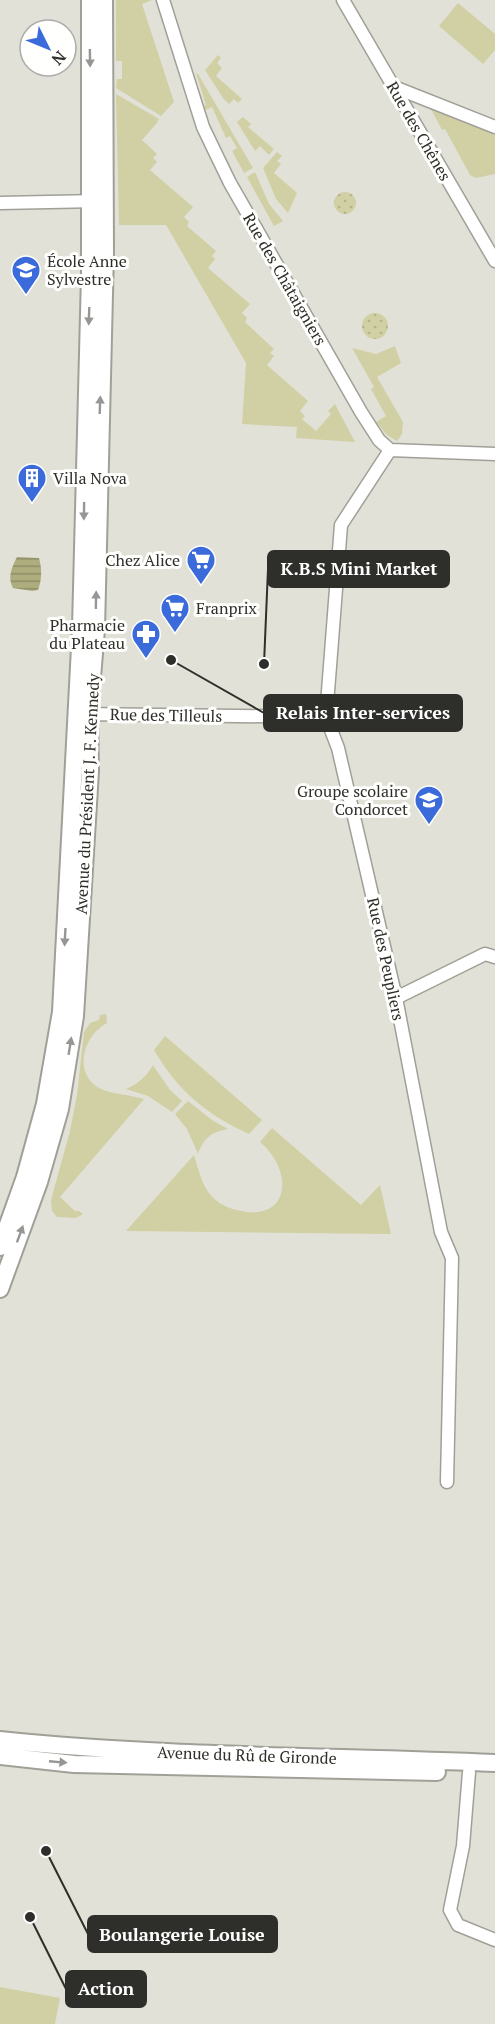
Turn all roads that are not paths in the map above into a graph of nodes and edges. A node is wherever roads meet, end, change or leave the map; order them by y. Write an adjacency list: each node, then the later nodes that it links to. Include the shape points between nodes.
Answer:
1 (90, 0): 7 (main road, Avenue du Président J. F. Kennedy, one-way to 7)
2 (104, 0): 7 (main road, Avenue du Président J. F. Kennedy)
3 (163, 0): 10 (street, Rue des Châtaigniers, via 203,127 230,183 362,412)
4 (343, 0): 5 (street, Rue des Chênes)
5 (394, 87): 6 (street); 9 (street, Rue des Chênes)
6 (495, 127)
7 (98, 201): 8 (street); 12 (main road, Avenue du Président J. F. Kennedy, via 96,629)
8 (0, 203)
9 (495, 261)
10 (390, 450): 11 (street); 13 (street, Rue des Peupliers, via 341,525)
11 (495, 454)
12 (84, 714): 13 (street, Rue des Tilleuls); 16 (main road, Avenue du Président J. F. Kennedy, one-way to 16, via 74,749 61,1012 45,1104); 17 (main road, Avenue du Président J. F. Kennedy, one-way to 12, via 39,1182 60,1109 75,1016 90,771)
13 (326, 717): 15 (street, Rue des Peupliers, via 338,748)
14 (495, 957): 15 (street, via 485,954)
15 (396, 998): 18 (street, Rue des Peupliers, via 441,1232 452,1258)
16 (0, 1247)
17 (0, 1288)
18 (447, 1482)
19 (0, 1740): 21 (main road, Avenue du Rû de Gironde, via 230,1756)
20 (0, 1756): 22 (main road, Avenue du Rû de Gironde, one-way to 22, via 84,1764)
21 (495, 1763)
22 (469, 1772): 23 (main road, Avenue du Rû de Gironde); 24 (street, via 463,1846 450,1910 458,1925)
23 (495, 1774)
24 (495, 1940)

